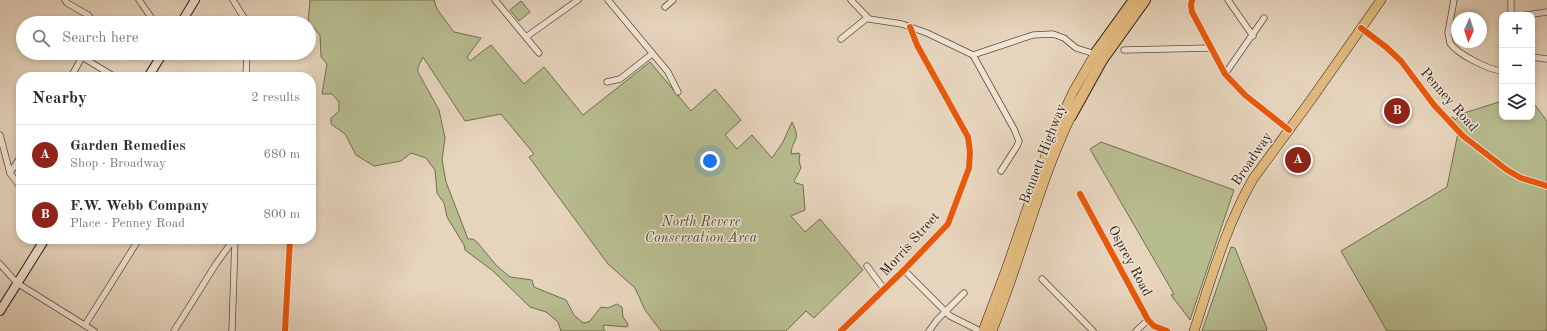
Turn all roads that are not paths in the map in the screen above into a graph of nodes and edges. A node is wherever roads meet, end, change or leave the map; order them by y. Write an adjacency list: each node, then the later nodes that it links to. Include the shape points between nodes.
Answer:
1 (65, 0): 21 (street)
2 (140, 0): 22 (street)
3 (195, 0): 23 (main road)
4 (233, 0): 24 (street)
5 (495, 0): 30 (street)
6 (578, 0): 30 (street)
7 (608, 0): 35 (street)
8 (673, 0): 17 (street)
9 (851, 0): 25 (street)
10 (1134, 0): 36 (highway, Bennett Highway)
11 (1145, 0): 52 (highway, Bennett Highway, via 1102,60)
12 (1192, 0): 32 (street, via 1192,12)
13 (1228, 0): 29 (street)
14 (1381, 0): 28 (main road, Broadway)
15 (1454, 0): 44 (street, via 1448,33 1450,43 1465,55)
16 (1511, 0): 18 (street)
17 (665, 7)
18 (1511, 12)
19 (1547, 12): 20 (street)
20 (1535, 14)
21 (89, 16)
22 (151, 16)
23 (185, 16)
24 (243, 16)
25 (867, 18): 27 (street); 31 (street)
26 (1264, 18): 29 (street)
27 (910, 27): 37 (street); 67 (street, Morris Street, via 917,45 966,134 970,152 967,175 949,222)
28 (1361, 28): 53 (main road, Broadway); 59 (street, Penney Road, via 1401,61 1434,105 1463,136 1502,168 1521,178)
29 (1252, 36): 49 (street)
30 (526, 37): 34 (street)
31 (842, 39)
32 (1211, 48): 33 (street); 49 (street)
33 (1124, 50)
34 (539, 53)
35 (652, 54): 50 (street, via 620,79); 51 (street, via 668,72)
36 (1095, 54): 37 (street, via 1076,48 1064,38 1053,34 1033,35); 81 (main road, Bennett Highway, via 1073,92 1051,140 1006,270)
37 (973, 55): 56 (street, via 1019,141)
38 (1535, 57): 39 (street)
39 (1547, 59)
40 (80, 60): 45 (street)
41 (90, 60): 46 (street)
42 (159, 60): 47 (main road)
43 (247, 60): 48 (street)
44 (1499, 70)
45 (74, 72)
46 (108, 72)
47 (151, 72)
48 (246, 72)
49 (1225, 74): 53 (street, via 1245,95)
50 (607, 82)
51 (678, 92)
52 (1071, 116): 82 (main road, Bennett Highway, via 1050,164 1014,275)
53 (1289, 130): 86 (main road, Broadway, via 1253,178 1238,206)
54 (0, 135): 57 (street)
55 (16, 164): 57 (street)
56 (1001, 171)
57 (10, 173): 58 (street)
58 (16, 181)
59 (1547, 186)
60 (1080, 194): 74 (street, Osprey Road)
61 (42, 244): 69 (main road)
62 (136, 244): 75 (street)
63 (230, 244): 77 (street)
64 (234, 244): 78 (street)
65 (0, 264): 69 (street)
66 (867, 266): 70 (street)
67 (904, 270): 70 (street, Morris Street); 73 (street)
68 (1042, 279): 83 (street)
69 (17, 283): 72 (main road); 75 (street)
70 (884, 289): 79 (street, Morris Street)
71 (964, 293): 73 (street)
72 (0, 311)
73 (945, 311): 80 (street); 81 (street, via 957,320)
74 (1148, 320): 84 (street); 85 (street, via 1154,326)
75 (85, 325): 76 (street)
76 (94, 331)
77 (174, 331)
78 (232, 331)
79 (841, 331)
80 (929, 331)
81 (981, 331)
82 (992, 331)
83 (1093, 331)
84 (1136, 331)
85 (1167, 331)
86 (1194, 331)

